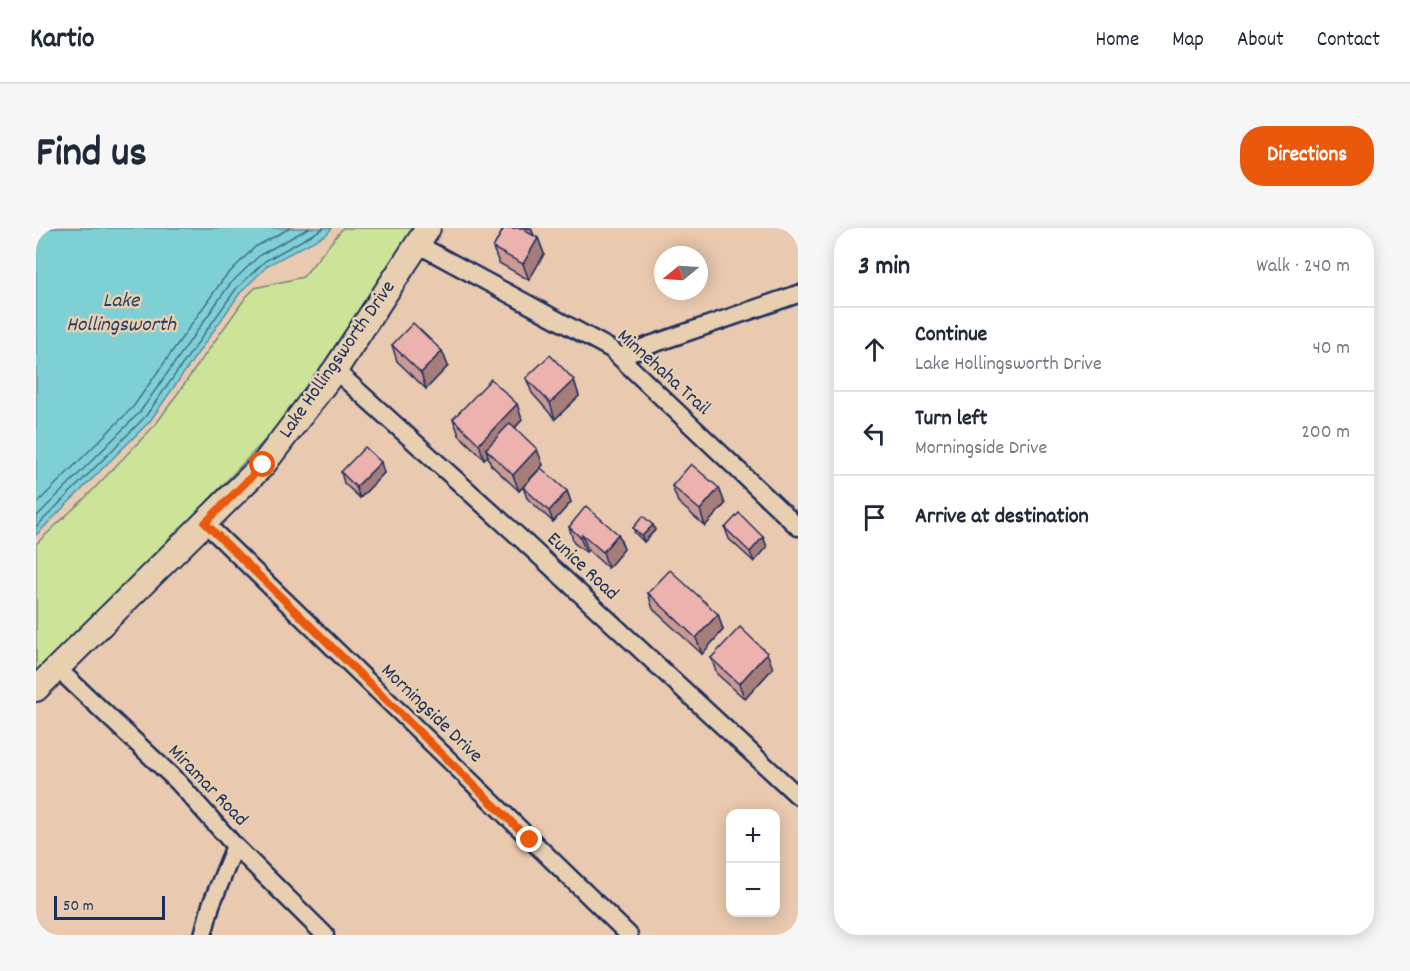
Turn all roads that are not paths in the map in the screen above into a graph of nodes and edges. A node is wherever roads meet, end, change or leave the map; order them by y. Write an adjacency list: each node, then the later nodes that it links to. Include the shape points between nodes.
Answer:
1 (422, 236): 3 (street, Minnehaha Trail); 4 (street, Lake Hollingsworth Drive)
2 (798, 294): 3 (street)
3 (620, 357): 6 (street, Minnehaha Trail)
4 (335, 370): 5 (street, Lake Hollingsworth Drive, via 263,465); 9 (street, Eunice Road)
5 (205, 523): 7 (street, Lake Hollingsworth Drive); 13 (street, Morningside Drive)
6 (798, 527)
7 (57, 668): 8 (street, Lake Hollingsworth Drive); 10 (street, Miramar Road, via 178,782)
8 (36, 688)
9 (798, 796)
10 (235, 846): 11 (street); 12 (street, Miramar Road)
11 (203, 935)
12 (325, 935)
13 (629, 935)

